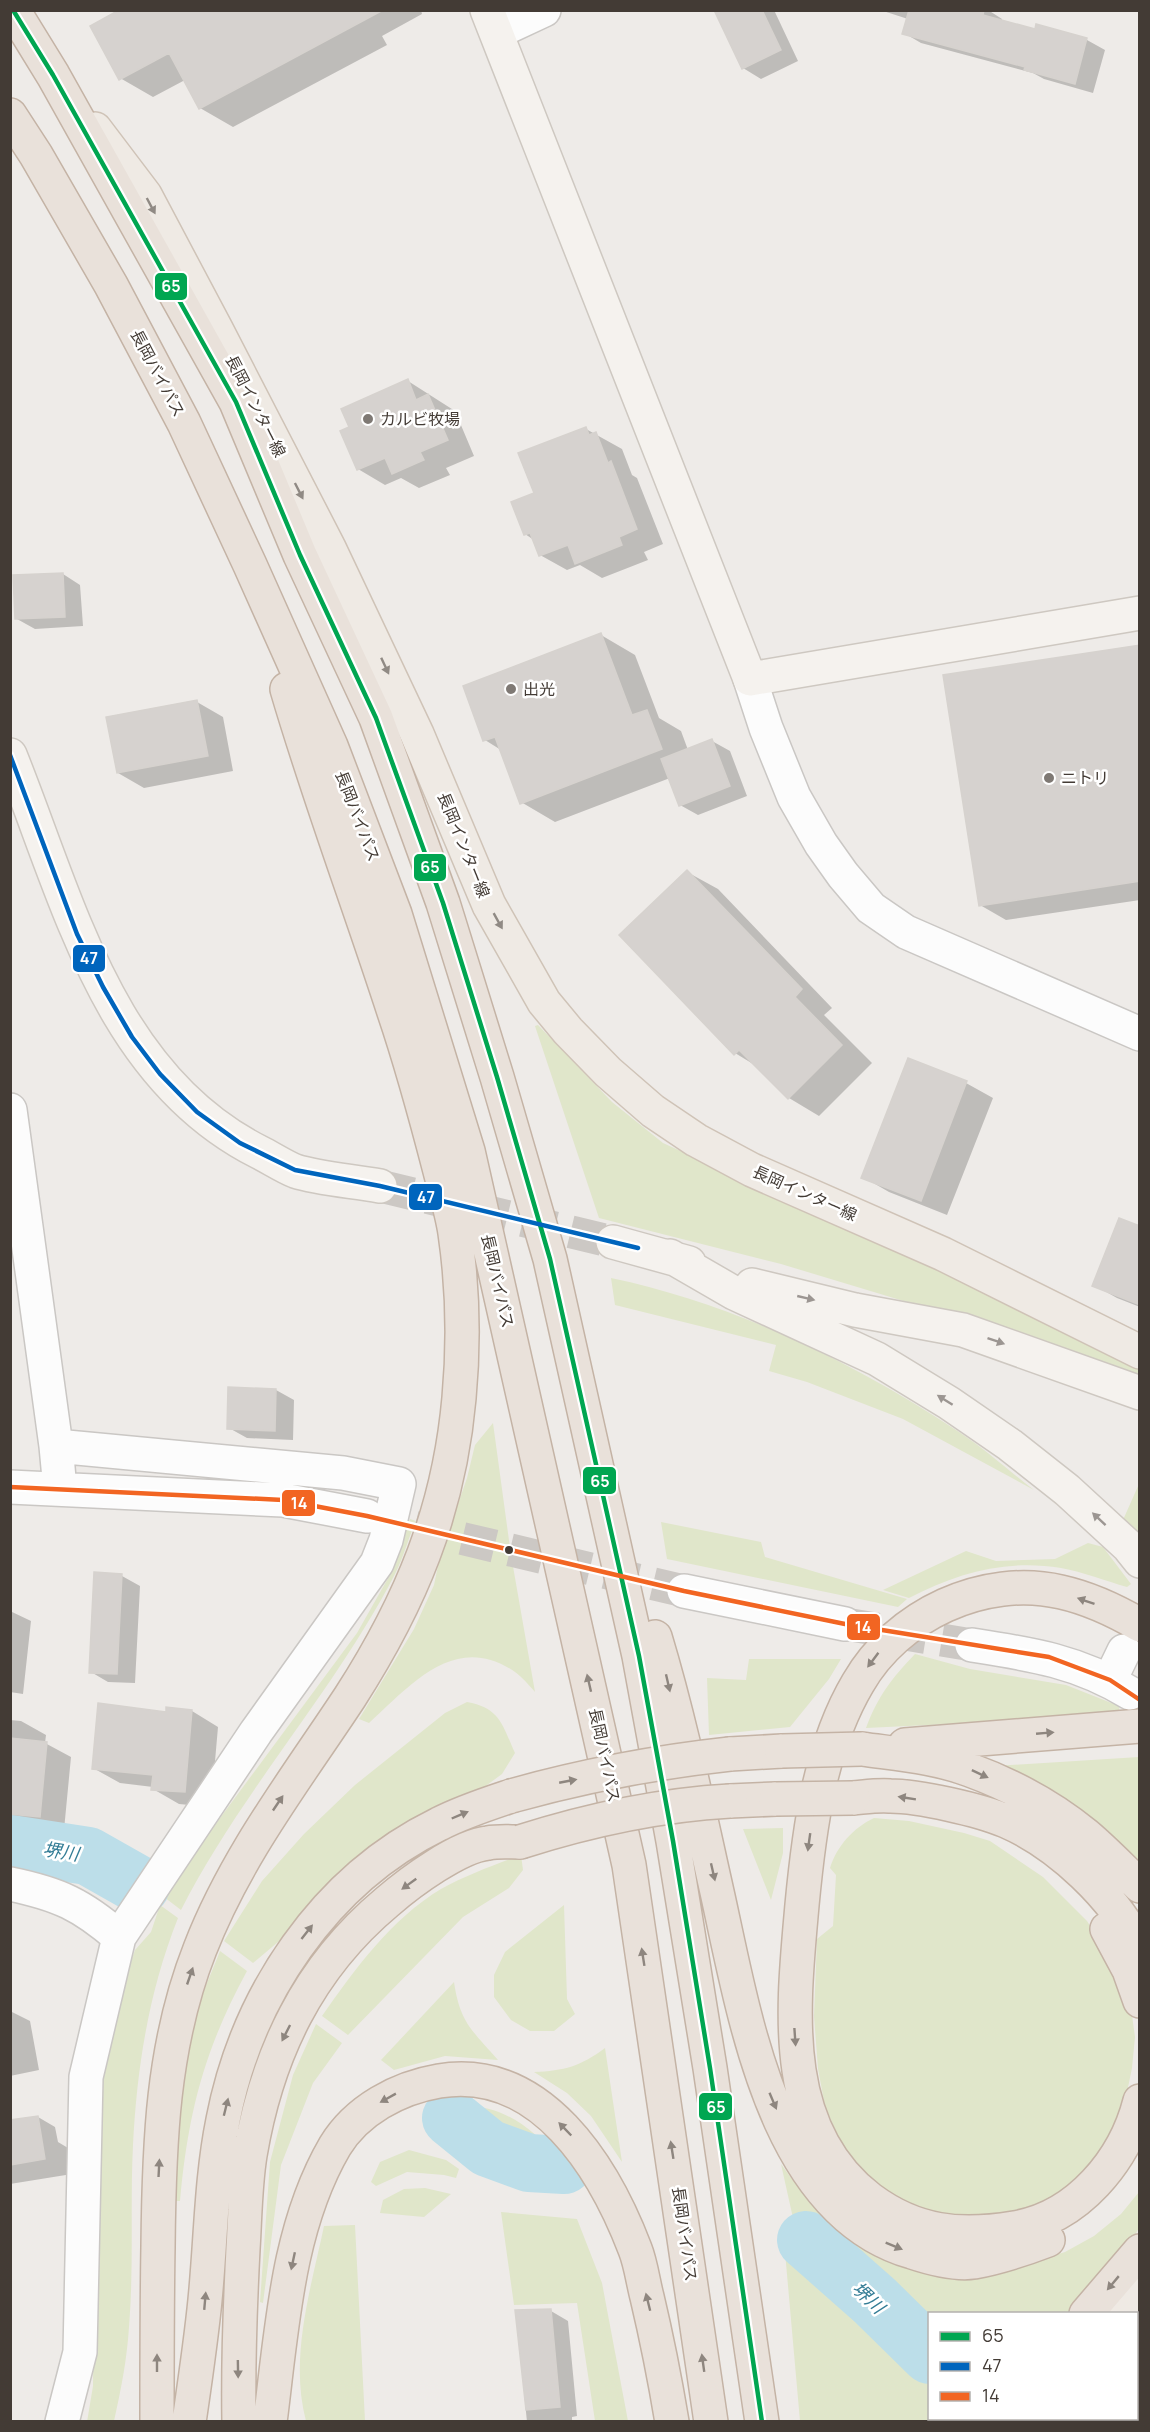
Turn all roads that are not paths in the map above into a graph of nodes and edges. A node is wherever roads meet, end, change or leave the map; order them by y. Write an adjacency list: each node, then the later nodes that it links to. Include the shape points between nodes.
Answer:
1 (13, 10): 4 (highway)
2 (544, 10): 3 (street)
3 (492, 21): 8 (street)
4 (53, 75): 15 (main road, 長岡インター線, one-way to 15, via 146,195 329,548 417,734 489,905 544,1002 568,1031 653,1111 696,1140 752,1170 943,1254); 20 (highway, via 236,402 300,555 376,718 443,903 550,1259)
5 (10, 115): 6 (highway, 長岡バイパス, via 111,285 184,423)
6 (250, 565): 42 (highway, one-way to 6, via 161,2130 172,2043 184,1994 199,1949 239,1866 352,1694 422,1561 438,1517 460,1395 461,1311 454,1228 421,1094 305,748); 47 (highway, 長岡バイパス, one-way to 6, via 629,1864 468,1151 395,914 331,746)
7 (1140, 613): 8 (street)
8 (750, 679): 10 (street, via 794,797 821,844 871,908 906,932)
9 (10, 755): 12 (street, via 77,934 132,1037 160,1074 197,1112 240,1143 295,1170)
10 (1140, 1035)
11 (10, 1110): 17 (street)
12 (380, 1186)
13 (613, 1242): 14 (street)
14 (670, 1256): 16 (street, one-way to 16, via 750,1284 855,1310 963,1330); 22 (street, one-way to 14, via 1068,1490 949,1402 877,1359 734,1293)
15 (1140, 1352)
16 (1140, 1393)
17 (56, 1446): 19 (street); 32 (street, via 343,1473 399,1484 377,1563 256,1732)
18 (10, 1487): 19 (street)
19 (60, 1489): 21 (street, via 283,1500)
20 (605, 1510): 36 (highway, one-way to 36, via 627,1544 664,1666 760,2067 778,2113 812,2179 840,2212 874,2238 935,2259 972,2262 1066,2232 1090,2216); 48 (highway, via 635,1635 673,1841)
21 (367, 1516)
22 (1140, 1561)
23 (684, 1591): 24 (street)
24 (845, 1624)
25 (1132, 1638): 26 (street, via 1120,1686 1049,1658); 35 (highway, one-way to 35, via 1094,1603 1061,1592 993,1590 928,1613 877,1654 847,1704 814,1811 798,1948 795,2024 801,2082 809,2111 821,2142 839,2170 882,2208 936,2231 991,2232 1022,2227 1051,2216 1094,2185 1115,2160)
26 (972, 1645)
27 (1140, 1726): 28 (highway, one-way to 27)
28 (862, 1749): 31 (highway, one-way to 31, via 970,1769 1022,1794 1057,1813 1087,1836); 43 (highway, one-way to 28, bridge, via 199,2358 216,2168 223,2120 243,2046 296,1946 345,1890 403,1844 439,1824 554,1784 671,1760)
29 (953, 1807): 33 (highway, via 1007,1822 1058,1854 1089,1878); 34 (highway, via 1018,1845 1075,1889 1113,1938); 44 (highway, one-way to 44, bridge, via 891,1796 688,1803 604,1818 520,1842 486,1843 428,1870 399,1891 351,1935 319,1973 282,2040 268,2076 250,2157 240,2300)
30 (10, 1884): 32 (street, via 70,1901)
31 (1140, 1886)
32 (119, 1937): 41 (street, via 86,2077 80,2352)
33 (1140, 1949)
34 (1140, 2001)
35 (1140, 2101)
36 (1140, 2161)
37 (1140, 2251): 39 (highway, one-way to 39)
38 (1140, 2290): 40 (main road)
39 (1087, 2312)
40 (1115, 2312)
41 (62, 2421)
42 (157, 2421)
43 (189, 2421)
44 (239, 2421)
45 (270, 2421): 46 (highway, one-way to 45, via 636,2250 595,2167 554,2117 529,2099 475,2080 418,2084 387,2098 358,2118 337,2144 319,2177 294,2258)
46 (672, 2421)
47 (711, 2421)
48 (762, 2421)

